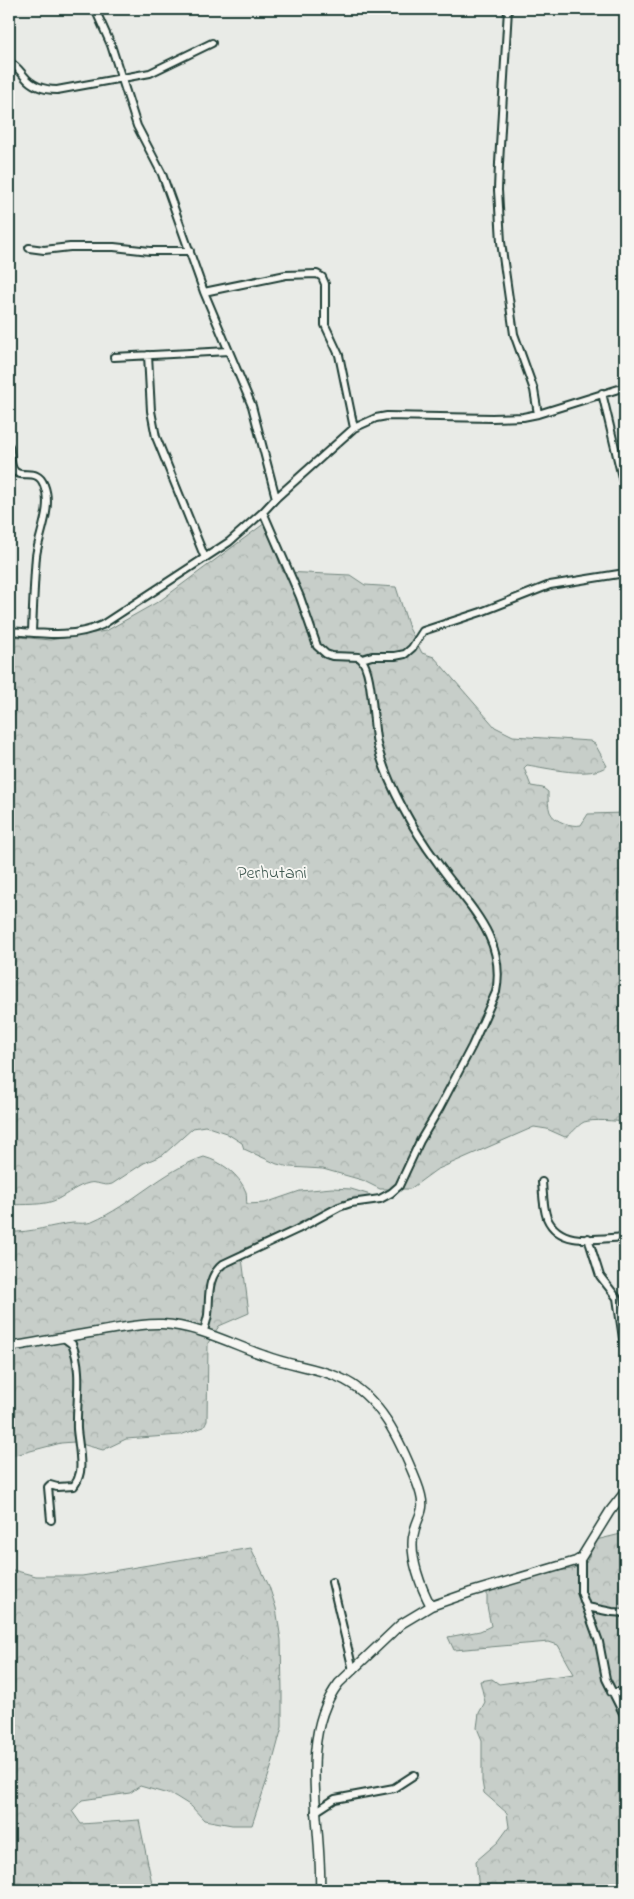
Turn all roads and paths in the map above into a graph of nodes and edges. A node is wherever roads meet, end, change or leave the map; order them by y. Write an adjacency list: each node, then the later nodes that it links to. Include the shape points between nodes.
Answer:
1 (95, 9): 5 (street)
2 (508, 9): 14 (street, via 499,163 500,223 514,334 534,390)
3 (212, 43): 5 (street, via 156,70)
4 (9, 62): 5 (street, via 31,83 48,90)
5 (121, 78): 7 (street, via 141,134 162,174)
6 (29, 248): 7 (street, via 114,247)
7 (190, 251): 8 (street)
8 (204, 292): 9 (street); 15 (street, via 281,276 317,274 322,277 325,284 325,325 339,355)
9 (229, 351): 10 (street); 19 (street, via 252,406)
10 (148, 355): 11 (street); 21 (street, via 151,411 156,436)
11 (114, 357)
12 (625, 387): 13 (street)
13 (602, 394): 14 (street); 18 (street)
14 (538, 414): 15 (street, via 492,418 387,416)
15 (354, 428): 19 (street)
16 (9, 446): 17 (street)
17 (10, 468): 24 (street, via 18,473 37,476 46,489 45,516 36,555)
18 (625, 490)
19 (276, 498): 20 (street)
20 (263, 512): 21 (street); 25 (street, via 300,597 317,646 332,656 354,655)
21 (205, 558): 24 (street, via 102,626 59,634)
22 (625, 573): 25 (street, via 550,585 423,631 405,654)
23 (9, 631): 24 (street)
24 (32, 632)
25 (362, 659): 29 (street, via 372,696 375,738 384,766 416,831 490,935 498,972 496,992 472,1046 398,1186 386,1197 345,1204 216,1269 212,1276)
26 (542, 1182): 28 (street, via 546,1213 551,1224 565,1237)
27 (625, 1237): 28 (street)
28 (588, 1238): 32 (street, via 600,1276 617,1298)
29 (204, 1331): 30 (street, via 160,1324); 39 (street, via 265,1356 338,1377 373,1401 400,1445 422,1497 422,1512 414,1530 412,1547 421,1586)
30 (64, 1338): 31 (street); 34 (street, via 72,1344 76,1358 80,1469 74,1486 48,1487)
31 (9, 1347)
32 (625, 1352)
33 (625, 1492): 35 (street)
34 (51, 1520)
35 (581, 1558): 36 (street); 37 (street)
36 (571, 1563): 37 (street); 39 (street)
37 (580, 1571): 40 (street, via 581,1592)
38 (332, 1582): 42 (street)
39 (431, 1606): 42 (street, via 401,1624)
40 (587, 1607): 41 (street); 43 (street)
41 (625, 1613)
42 (353, 1670): 47 (street, via 332,1692 320,1724 314,1765)
43 (612, 1692): 44 (street); 45 (street)
44 (625, 1692)
45 (625, 1717)
46 (414, 1776): 47 (street, via 394,1788 335,1799)
47 (315, 1812): 48 (street)
48 (320, 1890)

